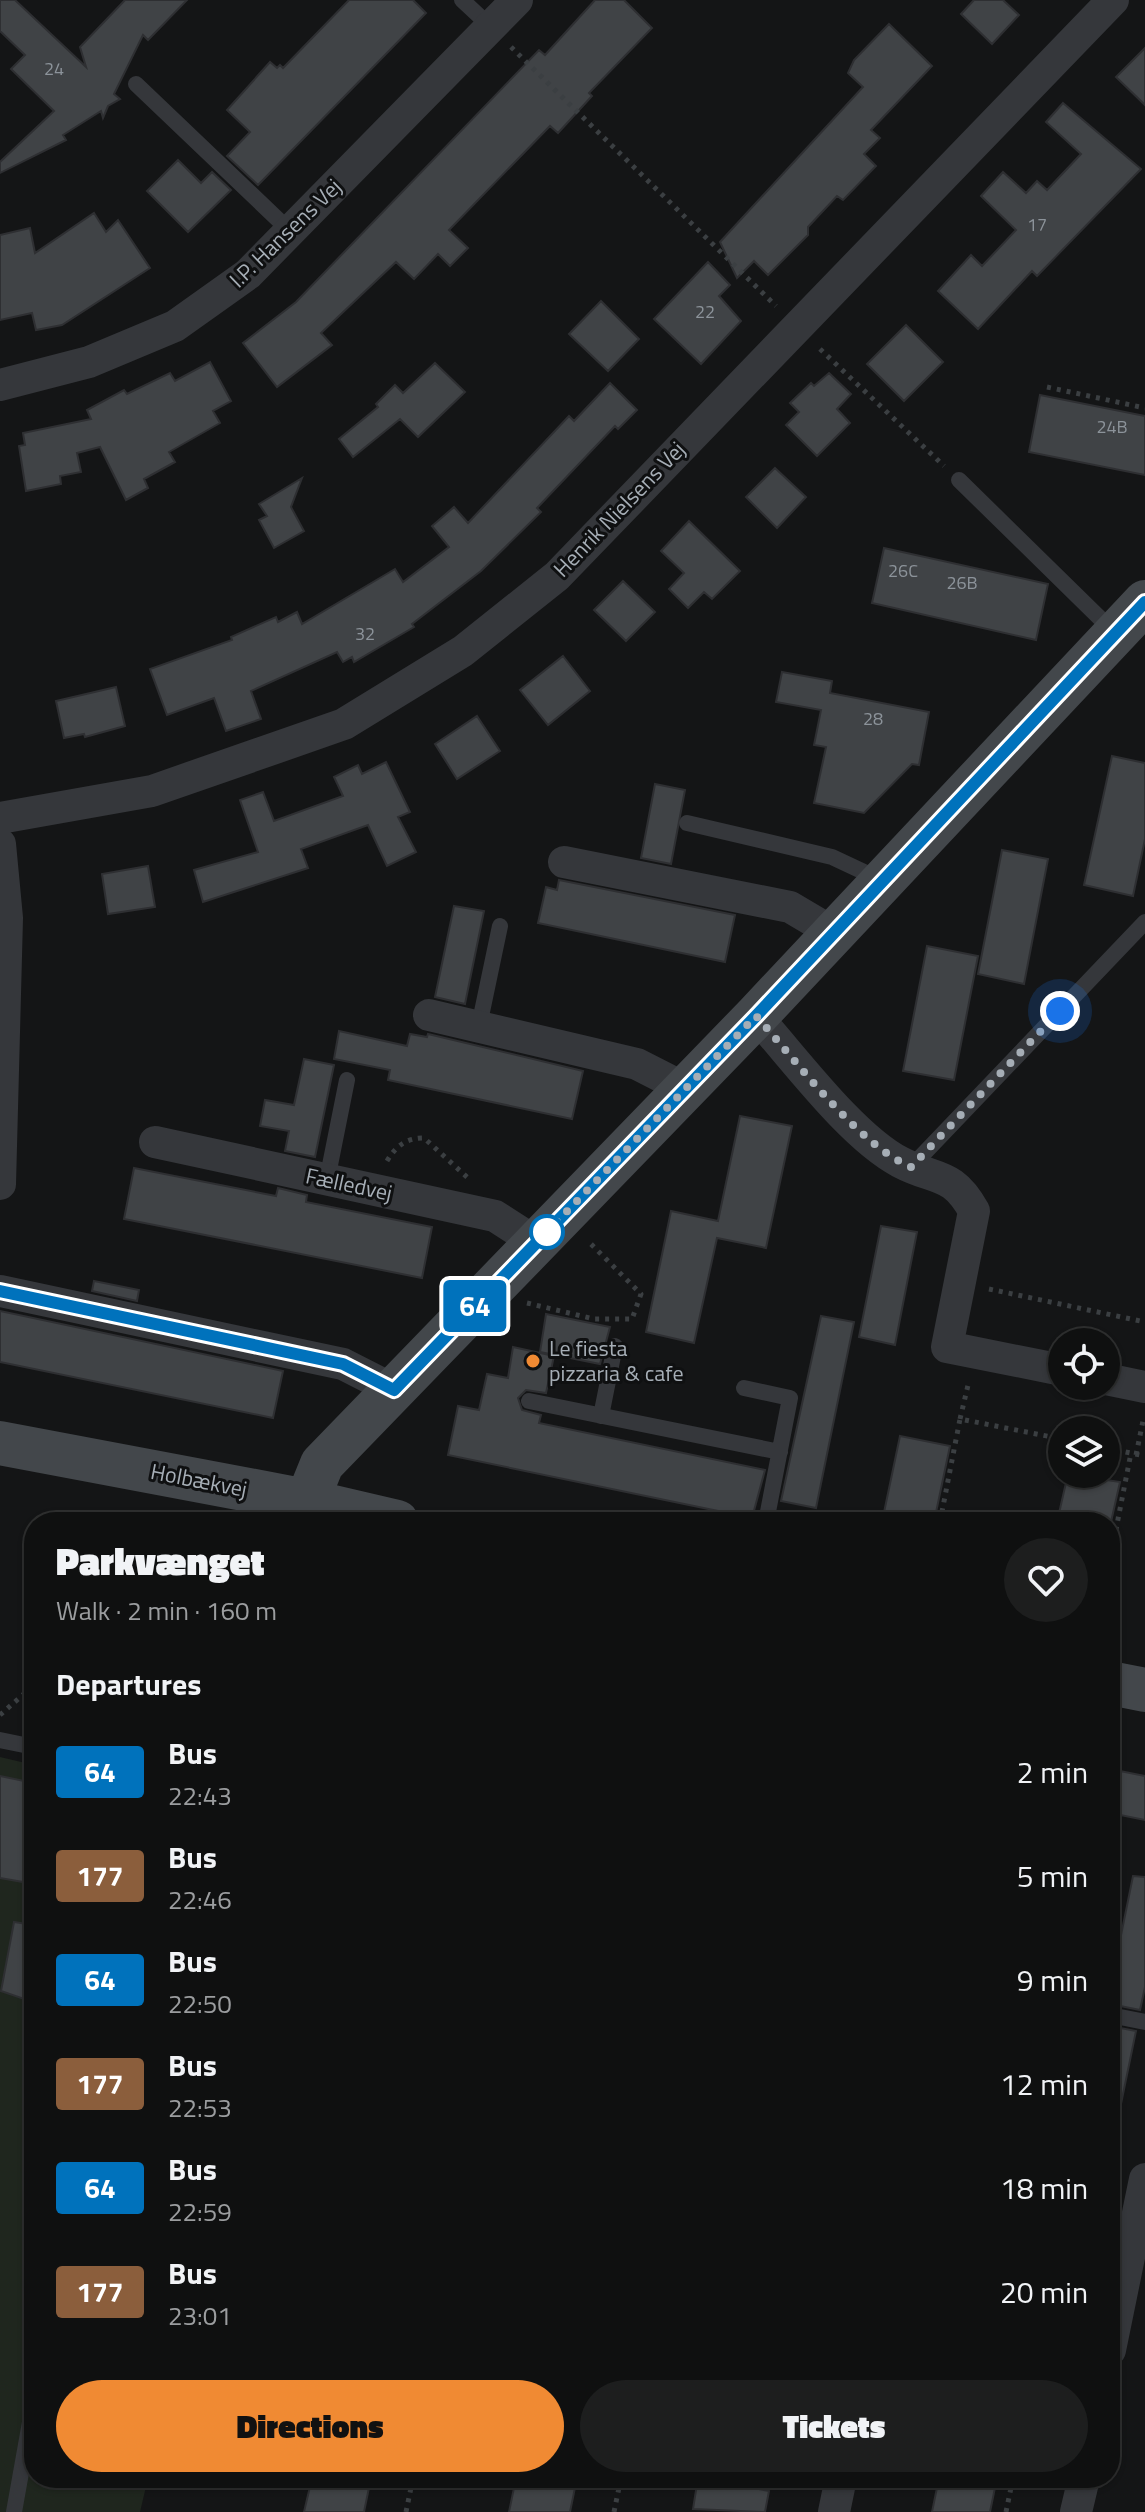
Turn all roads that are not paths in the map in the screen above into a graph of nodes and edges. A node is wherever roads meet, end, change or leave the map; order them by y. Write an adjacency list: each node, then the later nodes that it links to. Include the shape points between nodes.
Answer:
1 (462, 0): 4 (lane)
2 (517, 0): 4 (street, I.P. Hansens Vej)
3 (1113, 0): 11 (street, Henrik Nielsens Vej, via 557,576 463,651 344,724 152,791)
4 (492, 28): 6 (street, I.P. Hansens Vej)
5 (136, 84): 6 (lane)
6 (290, 231): 7 (street, I.P. Hansens Vej, via 248,274 175,326 89,362)
7 (0, 385)
8 (959, 480): 10 (lane)
9 (1145, 602): 10 (street)
10 (1115, 633): 15 (street)
11 (0, 818)
12 (687, 823): 15 (lane, via 832,857)
13 (0, 844): 27 (street, via 7,918)
14 (564, 862): 18 (street, via 790,907)
15 (884, 881): 18 (street)
16 (1145, 922): 25 (lane)
17 (500, 926): 21 (lane)
18 (834, 933): 20 (street)
19 (429, 1015): 21 (street)
20 (756, 1016): 23 (street); 25 (street, via 861,1133)
21 (479, 1026): 23 (street, via 637,1064)
22 (347, 1080): 26 (lane)
23 (686, 1089): 28 (street)
24 (155, 1142): 26 (street, Fælledvej)
25 (911, 1167): 31 (street, via 961,1187 974,1211 947,1347)
26 (327, 1180): 28 (street, Fælledvej)
27 (0, 1184)
28 (549, 1230): 35 (street)
29 (0, 1291): 35 (street, via 343,1364)
30 (615, 1346): 37 (lane)
31 (1048, 1367)
32 (1120, 1382): 33 (street)
33 (1145, 1387)
34 (744, 1388): 39 (lane, via 790,1398)
35 (394, 1390): 40 (street, via 322,1464)
36 (529, 1401): 37 (lane)
37 (601, 1416): 39 (lane)
38 (0, 1443): 40 (street, Holbækvej)
39 (780, 1452): 42 (lane)
40 (307, 1501): 41 (street, Holbækvej)
41 (354, 1512)
42 (768, 1512)
43 (1120, 1685): 44 (street)
44 (1145, 1690)
45 (0, 1740): 46 (lane)
46 (24, 1745)
47 (1120, 2017): 48 (lane)
48 (1145, 2022)
49 (1145, 2179): 50 (street)
50 (1120, 2301)
51 (24, 2456): 54 (lane)
52 (839, 2488): 55 (street)
53 (1082, 2488): 56 (street)
54 (14, 2512)
55 (834, 2512)
56 (1076, 2512)

